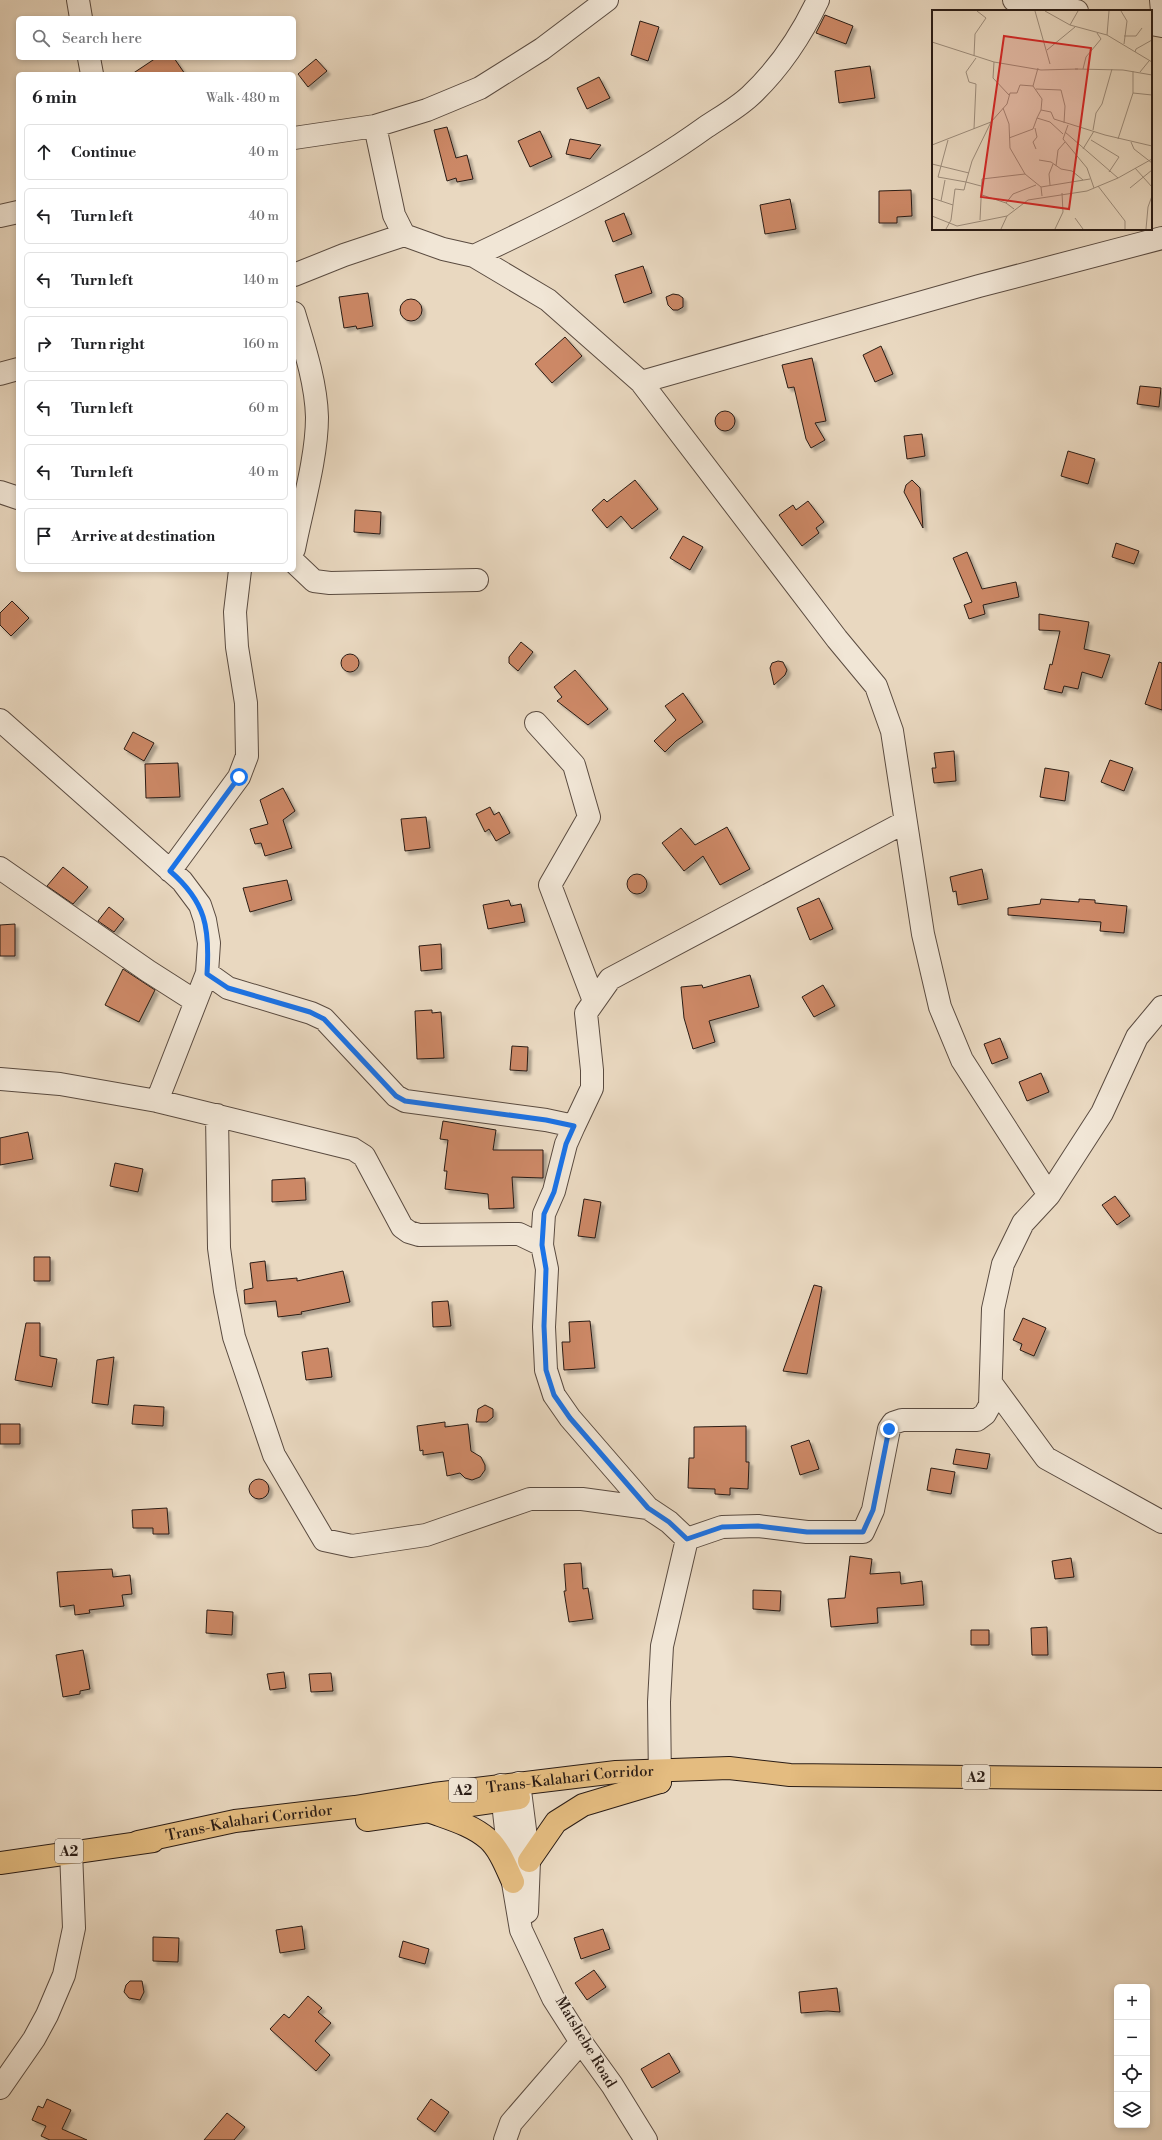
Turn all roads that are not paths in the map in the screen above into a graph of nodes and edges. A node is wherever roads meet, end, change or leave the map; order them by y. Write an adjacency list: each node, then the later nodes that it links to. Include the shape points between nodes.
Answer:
1 (78, 0): 8 (street)
2 (607, 0): 13 (street, via 542,49 480,88 428,110)
3 (818, 0): 19 (street, via 806,27 782,62 750,96 666,156 571,210)
4 (1014, 0): 6 (street)
5 (1160, 0): 7 (street)
6 (1071, 10)
7 (1162, 11)
8 (82, 16)
9 (1152, 24): 10 (street)
10 (1162, 26)
11 (89, 60): 12 (street)
12 (92, 72)
13 (375, 126): 14 (street); 17 (street, via 394,215)
14 (296, 138)
15 (16, 212): 16 (street)
16 (0, 216)
17 (404, 235): 19 (street, via 443,249); 20 (street)
18 (1162, 238): 24 (street, via 979,286)
19 (474, 256): 24 (street, via 548,300)
20 (296, 274)
21 (296, 321): 27 (street, via 313,385 317,418 314,450)
22 (16, 370): 23 (street)
23 (0, 374)
24 (641, 382): 33 (street, via 837,639 876,686 892,731)
25 (0, 492): 26 (street)
26 (16, 497)
27 (296, 539)
28 (296, 564): 30 (street, via 314,581 330,583)
29 (240, 572): 35 (street, via 235,612 237,647 246,704 247,756 239,777)
30 (477, 580)
31 (0, 720): 35 (street)
32 (536, 723): 38 (street, via 574,765 589,817 550,885)
33 (905, 822): 38 (street, via 610,979); 44 (street, via 923,934 940,1007 962,1060)
34 (0, 868): 37 (street)
35 (170, 871): 36 (street, via 182,881 200,905 209,943)
36 (207, 974): 37 (street); 43 (street, via 228,988 310,1012 324,1019 396,1096 405,1101)
37 (195, 1001): 41 (street)
38 (594, 1001): 43 (street, via 586,1013 592,1088)
39 (1162, 1008): 44 (street, via 1137,1037 1102,1112)
40 (0, 1080): 41 (street, via 60,1084)
41 (157, 1101): 42 (street)
42 (216, 1115): 45 (street, via 358,1151 364,1156 402,1226 409,1232 419,1235 519,1234); 47 (street, via 219,1248 234,1337 274,1455 324,1540 352,1546 426,1535 530,1499 582,1499)
43 (574, 1126): 45 (street, via 566,1144 554,1192 544,1214)
44 (1049, 1195): 46 (street, via 1023,1223 1003,1264 993,1309)
45 (542, 1245): 47 (street, via 546,1269 546,1370 554,1395 570,1418)
46 (991, 1383): 48 (street, via 1046,1458); 49 (street, via 990,1406 986,1414 977,1420 902,1420 893,1423 889,1429 873,1510 863,1532 807,1532 758,1526 722,1527)
47 (648, 1508): 49 (street, via 669,1522)
48 (1162, 1522)
49 (687, 1539): 50 (street, via 662,1646 659,1702)
50 (660, 1776): 51 (highway, Trans-Kalahari Corridor / A2, via 730,1780 790,1775); 52 (highway, Trans-Kalahari Corridor / A2); 56 (highway, via 583,1805 556,1822)
51 (1162, 1779)
52 (511, 1792): 53 (highway, Trans-Kalahari Corridor / A2); 54 (highway, Trans-Kalahari Corridor / A2, via 434,1794 355,1807 236,1821); 56 (street); 58 (street)
53 (429, 1811): 54 (highway, Trans-Kalahari Corridor / A2, via 240,1835); 58 (highway, via 465,1824 488,1839)
54 (138, 1842): 55 (highway, Trans-Kalahari Corridor / A2)
55 (71, 1851): 57 (highway, Trans-Kalahari Corridor / A2); 61 (street, via 74,1928 64,1975 34,2039)
56 (529, 1861): 59 (street)
57 (0, 1863)
58 (513, 1882): 59 (street, via 519,1922)
59 (526, 1943): 60 (street, via 553,1998); 63 (street, Matshebe Road)
60 (581, 2042): 62 (street, via 511,2123); 63 (street, via 612,2085)
61 (0, 2088)
62 (505, 2140)
63 (646, 2140)

